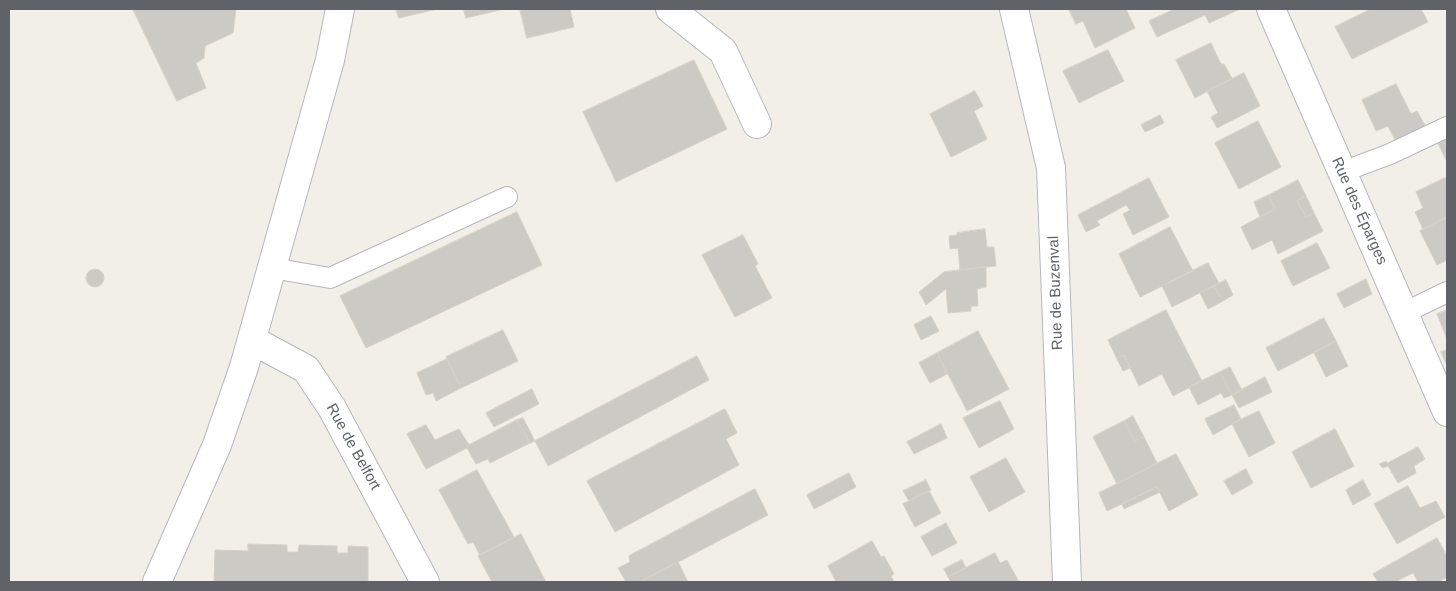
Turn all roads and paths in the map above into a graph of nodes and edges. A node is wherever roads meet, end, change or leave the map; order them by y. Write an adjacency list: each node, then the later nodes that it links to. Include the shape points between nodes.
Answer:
1 (340, 9): 9 (street, via 330,60)
2 (670, 9): 5 (street, via 723,51)
3 (1014, 9): 16 (street, Rue de Buzenval, via 1052,168)
4 (1271, 9): 7 (street, Rue des Éparges)
5 (757, 124)
6 (1447, 127): 7 (lane)
7 (1342, 172): 11 (street, Rue des Éparges)
8 (507, 198): 9 (lane, via 330,278)
9 (272, 268): 12 (street)
10 (1447, 292): 11 (lane)
11 (1404, 313): 13 (street, Rue des Éparges)
12 (252, 340): 14 (street, via 217,445); 15 (street, Rue de Belfort, via 306,369 332,408)
13 (1447, 412)
14 (157, 582)
15 (425, 582)
16 (1066, 582)

